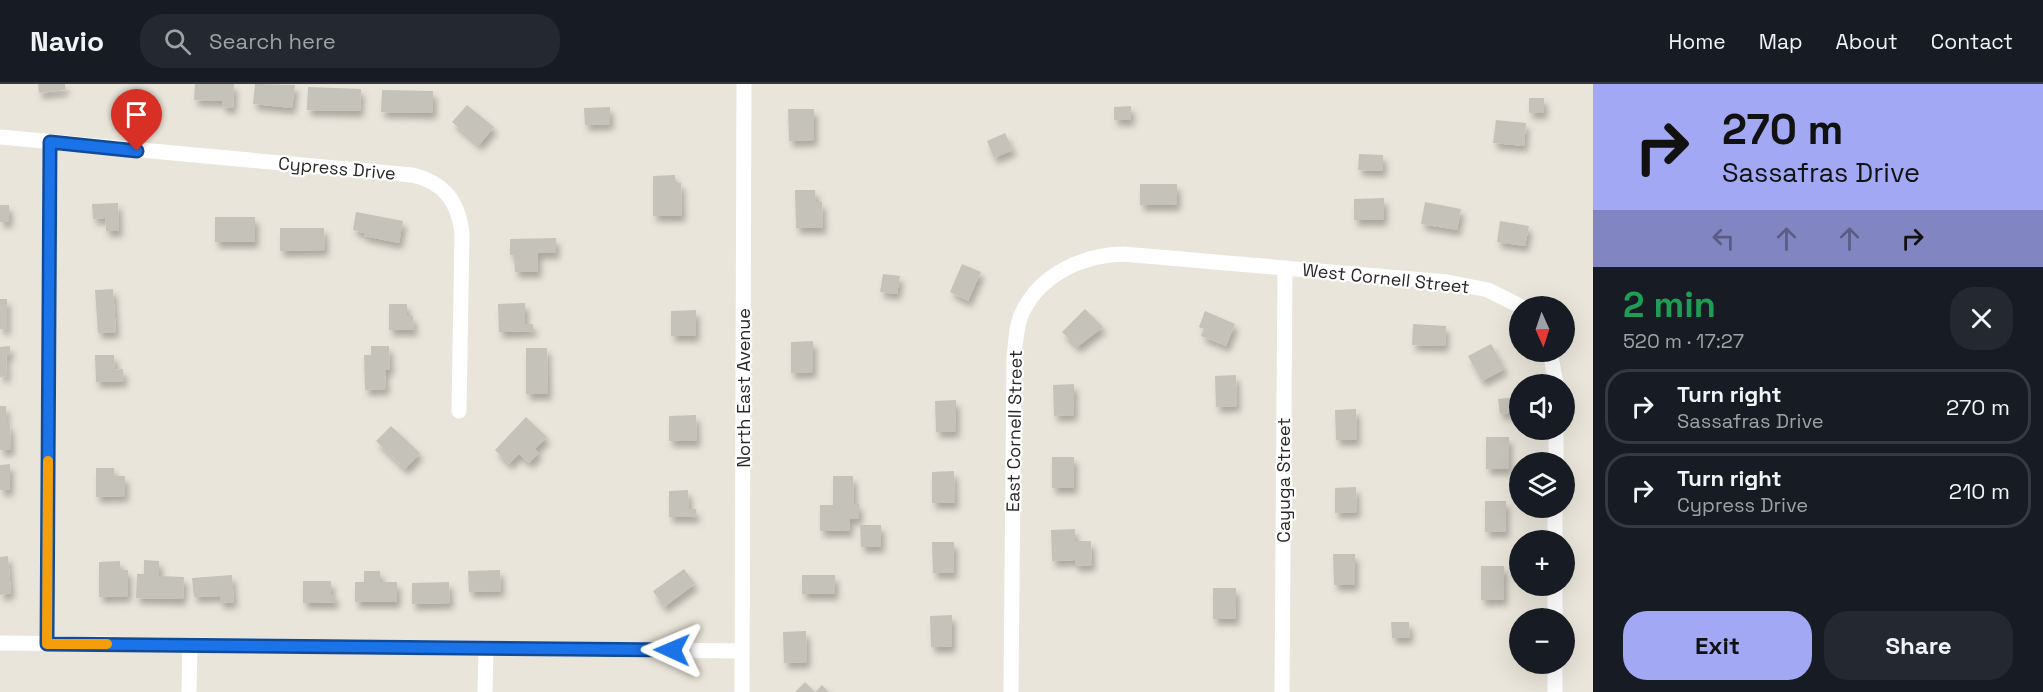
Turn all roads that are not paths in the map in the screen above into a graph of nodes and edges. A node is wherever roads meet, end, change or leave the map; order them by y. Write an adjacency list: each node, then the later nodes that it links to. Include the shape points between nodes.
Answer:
1 (744, 84): 11 (street, North East Avenue)
2 (0, 137): 3 (street, Cypress Drive)
3 (50, 142): 6 (street, Cypress Drive, via 412,175 437,183 448,192 460,217 462,234); 8 (street)
4 (1285, 268): 5 (street, West Cornell Street, via 1466,285); 16 (street, East Cornell Street, via 1101,254 1066,268 1034,295 1023,311 1012,383); 17 (street, Cayuga Street)
5 (1509, 300)
6 (459, 411)
7 (0, 643): 8 (street)
8 (47, 644): 9 (street)
9 (190, 645): 10 (street); 13 (street)
10 (486, 648): 11 (street); 14 (street)
11 (742, 651): 15 (street, North East Avenue)
12 (1555, 674): 18 (street)
13 (189, 692)
14 (485, 692)
15 (741, 692)
16 (1011, 692)
17 (1282, 692)
18 (1555, 692)

